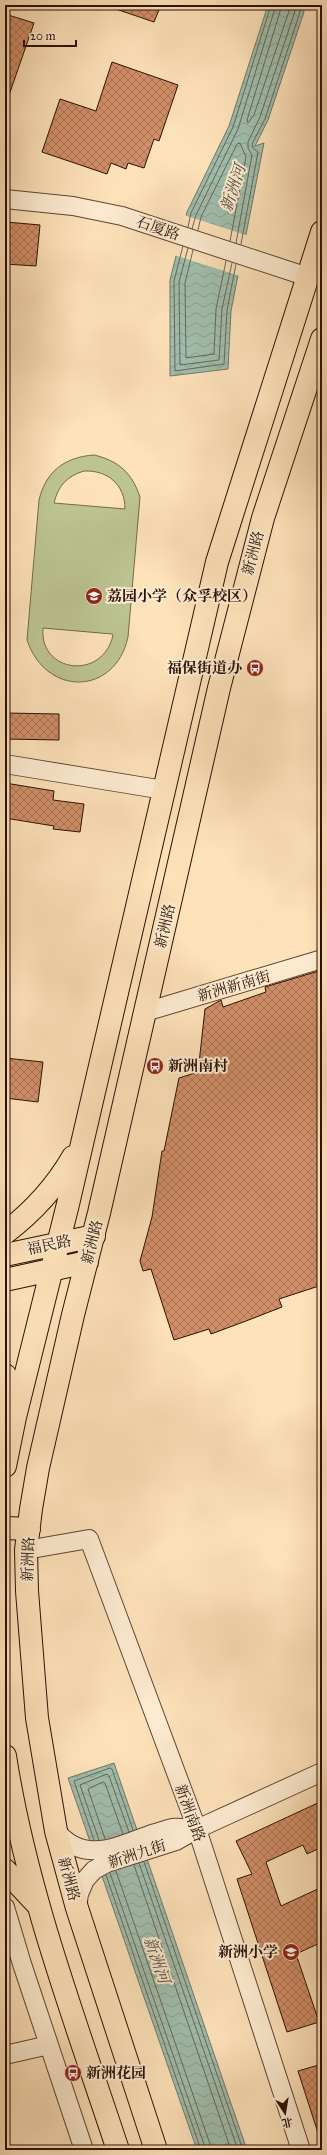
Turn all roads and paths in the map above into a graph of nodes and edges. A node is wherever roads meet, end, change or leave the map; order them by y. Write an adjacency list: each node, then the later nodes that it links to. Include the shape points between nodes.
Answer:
1 (5, 200): 3 (street, 石厦路, via 73,206 122,216)
2 (322, 232): 3 (main road)
3 (308, 277): 6 (main road, via 220,550)
4 (321, 345): 8 (main road, 新洲路, via 263,518 240,603)
5 (5, 764): 6 (street)
6 (164, 790): 9 (main road)
7 (322, 960): 8 (street, 新洲新南街)
8 (145, 1012): 11 (main road, 新洲路)
9 (82, 1142): 10 (main road, via 48,1195 28,1216); 12 (main road)
10 (5, 1233)
11 (94, 1236): 12 (main road, 福民路); 14 (main road, 新洲路)
12 (58, 1244): 13 (main road, 福民路); 15 (main road)
13 (5, 1255)
14 (87, 1262): 15 (main road, 福民路); 21 (main road, 新洲路, via 38,1468)
15 (50, 1270): 16 (main road, 福民路); 18 (main road)
16 (5, 1280)
17 (5, 1375): 18 (main road, via 12,1395)
18 (15, 1417): 19 (main road)
19 (5, 1466)
20 (5, 1528): 21 (main road)
21 (28, 1540): 24 (street, 新洲南路, via 89,1539); 25 (main road, 新洲路, via 27,1591 37,1718)
22 (5, 1756): 28 (main road, via 16,1819)
23 (322, 1772): 24 (street, 新洲九街)
24 (197, 1829): 26 (street, 新洲九街); 36 (street, 新洲南路)
25 (56, 1831): 26 (street, 新洲九街, via 66,1842 77,1848); 30 (main road, 新洲路)
26 (105, 1857): 30 (street, 新洲九街, via 85,1880)
27 (5, 1870): 28 (main road)
28 (38, 1905): 34 (main road)
29 (5, 1907): 31 (street)
30 (77, 1908): 35 (main road, 新洲路)
31 (49, 2045): 32 (street); 33 (street)
32 (5, 2055)
33 (84, 2150)
34 (118, 2150)
35 (156, 2150)
36 (301, 2150)

